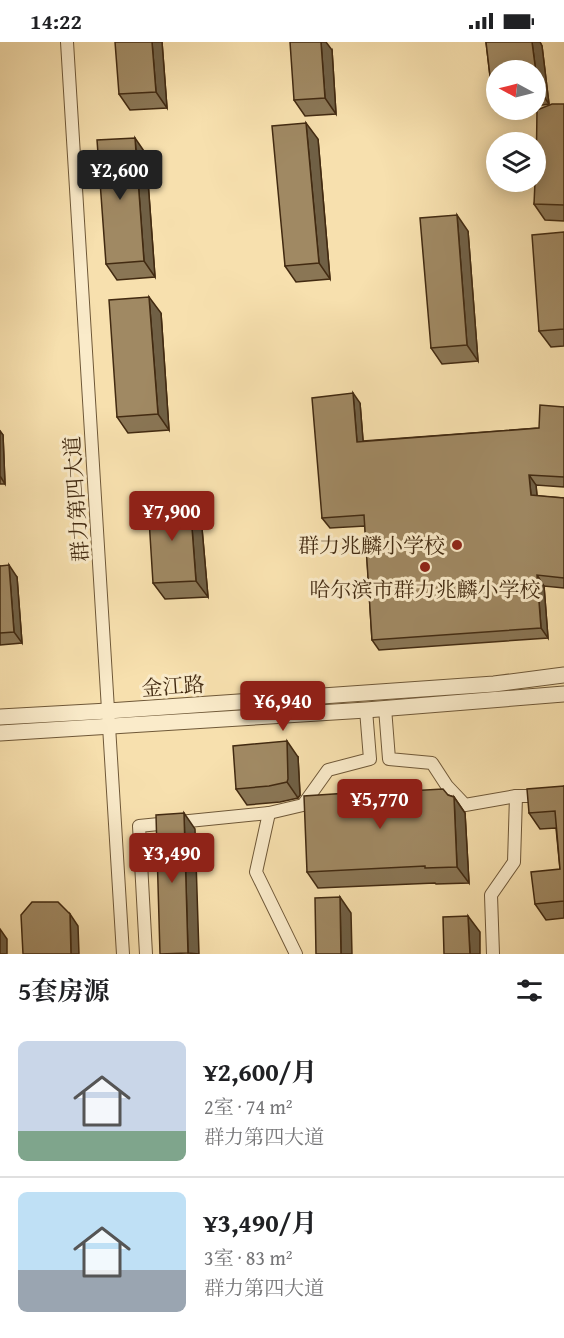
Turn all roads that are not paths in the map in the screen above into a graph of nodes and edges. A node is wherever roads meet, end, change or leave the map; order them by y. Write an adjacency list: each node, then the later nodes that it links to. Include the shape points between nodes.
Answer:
1 (67, 42): 6 (street, 群力第四大道)
2 (564, 675): 6 (street, 金江路, via 494,684)
3 (564, 694): 4 (street, 金江路)
4 (386, 708): 5 (street, 金江路); 10 (street, via 389,759 432,763 465,805)
5 (366, 710): 8 (street, 金江路); 12 (street, via 370,759 328,770 303,805)
6 (108, 711): 7 (street, 金江路); 8 (street, 群力第四大道)
7 (0, 717)
8 (109, 727): 9 (street, 金江路); 13 (street, 群力第四大道)
9 (0, 733)
10 (516, 796): 11 (street); 16 (street, via 514,862 491,895)
11 (564, 796)
12 (269, 813): 14 (street, via 139,826); 15 (street, via 256,872)
13 (123, 954)
14 (146, 954)
15 (296, 954)
16 (493, 954)

